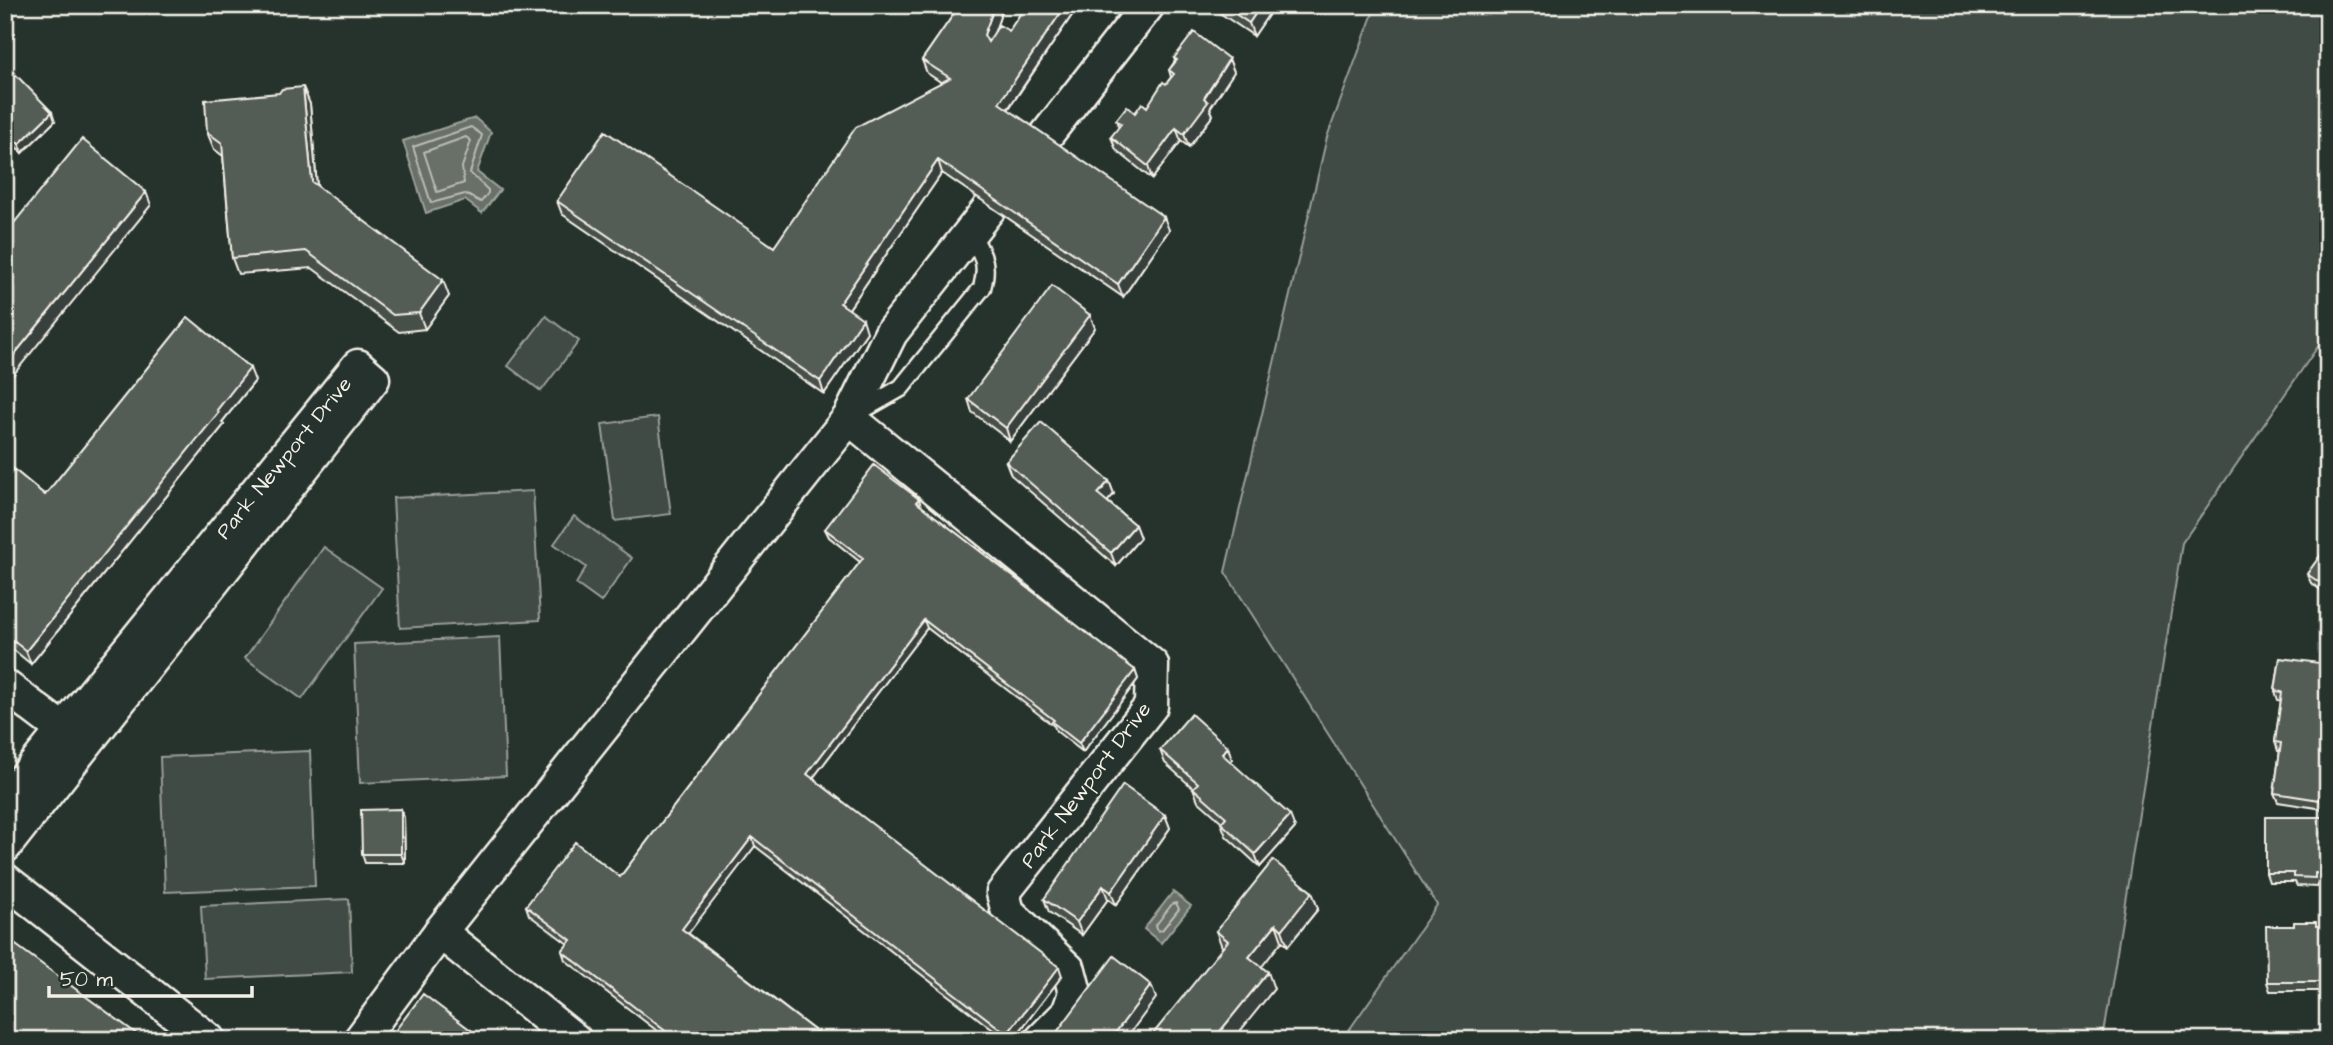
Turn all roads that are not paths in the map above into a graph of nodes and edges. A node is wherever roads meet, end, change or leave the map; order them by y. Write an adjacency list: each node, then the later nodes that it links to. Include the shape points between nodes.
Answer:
1 (1148, 5): 2 (street)
2 (1041, 142)
3 (991, 206): 4 (street)
4 (971, 233): 5 (street, via 891,333); 5 (lane, via 984,259 982,288 901,388)
5 (849, 418): 11 (street); 15 (street, Park Newport Drive, via 1152,665 1151,706 1003,893 1008,912 1069,970 1075,993 1068,1013)
6 (5, 685): 7 (street)
7 (74, 739): 7 (street, Park Newport Drive, via 373,379 358,366); 8 (street, Park Newport Drive); 9 (street, Park Newport Drive)
8 (5, 802)
9 (5, 846)
10 (5, 880): 12 (street)
11 (440, 932): 13 (street); 14 (street)
12 (209, 1040)
13 (360, 1040)
14 (575, 1040)
15 (1041, 1040)

